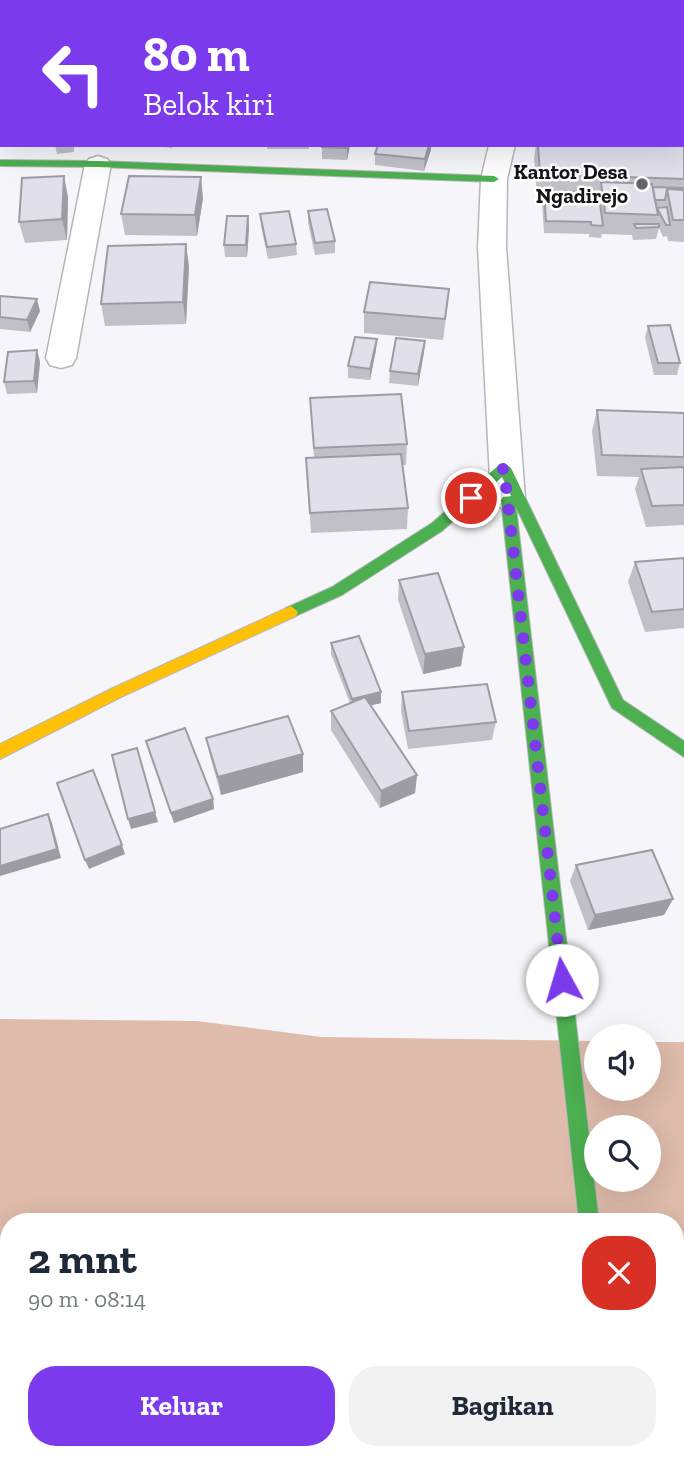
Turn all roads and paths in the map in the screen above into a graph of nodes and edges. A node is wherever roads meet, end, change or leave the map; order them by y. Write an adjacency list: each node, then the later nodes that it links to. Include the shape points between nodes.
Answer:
1 (502, 147): 4 (street)
2 (0, 163): 3 (street)
3 (98, 164): 4 (street); 5 (street)
4 (494, 179): 6 (street, via 492,247)
5 (61, 358)
6 (504, 468): 7 (street); 8 (street, via 617,704); 9 (street, via 437,527 337,591)
7 (508, 498): 10 (street)
8 (684, 750)
9 (0, 752)
10 (588, 1213)

